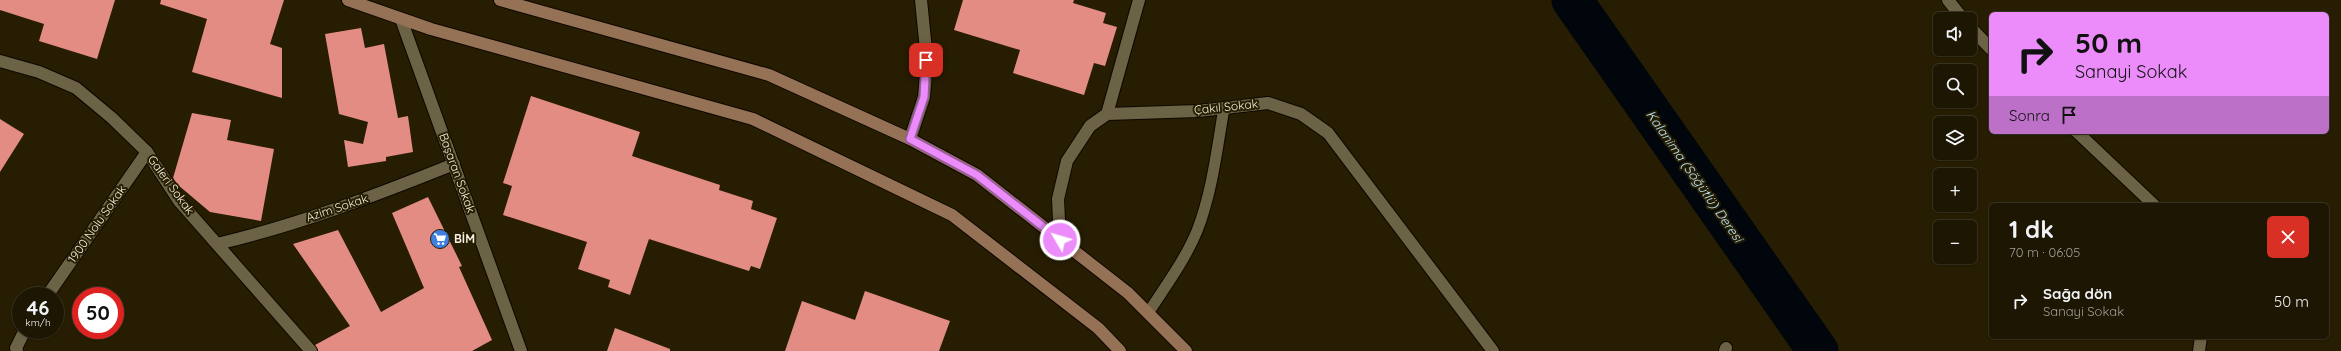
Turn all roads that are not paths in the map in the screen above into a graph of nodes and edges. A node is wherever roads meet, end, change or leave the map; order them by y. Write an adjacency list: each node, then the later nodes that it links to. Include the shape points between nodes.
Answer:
1 (348, 0): 7 (main road)
2 (500, 0): 14 (main road, via 769,75)
3 (921, 0): 14 (street, via 926,60 924,97)
4 (1139, 0): 12 (street)
5 (1948, 0): 6 (street)
6 (1957, 12)
7 (401, 18): 16 (street, Başaran Sokak); 27 (main road, via 431,29 753,119 952,215 1098,328)
8 (1977, 34): 9 (street)
9 (1989, 47)
10 (0, 61): 15 (street, Galeri Sokak, via 39,72 76,88)
11 (1224, 108): 12 (street, Çakıl Sokak); 21 (lane, via 1212,174 1197,231 1185,255); 29 (street, Çakıl Sokak, via 1268,102 1301,114 1328,133)
12 (1107, 114): 18 (street, via 1090,126 1067,161 1058,199)
13 (2079, 134): 17 (street)
14 (910, 139): 18 (main road, via 977,175)
15 (148, 152): 19 (street, Galeri Sokak, via 179,201); 20 (street, 1900 Nolu Sokak)
16 (454, 164): 19 (street, Azim Sokak, via 377,195 262,233); 26 (street, Başaran Sokak)
17 (2152, 203)
18 (1060, 240): 21 (main road, via 1128,293)
19 (217, 244): 25 (street, Galeri Sokak)
20 (53, 287)
21 (1148, 313): 28 (main road)
22 (20, 339): 24 (street)
23 (2201, 339): 30 (street)
24 (17, 351)
25 (311, 351)
26 (521, 351)
27 (1120, 351)
28 (1186, 351)
29 (1493, 351)
30 (2199, 351)

